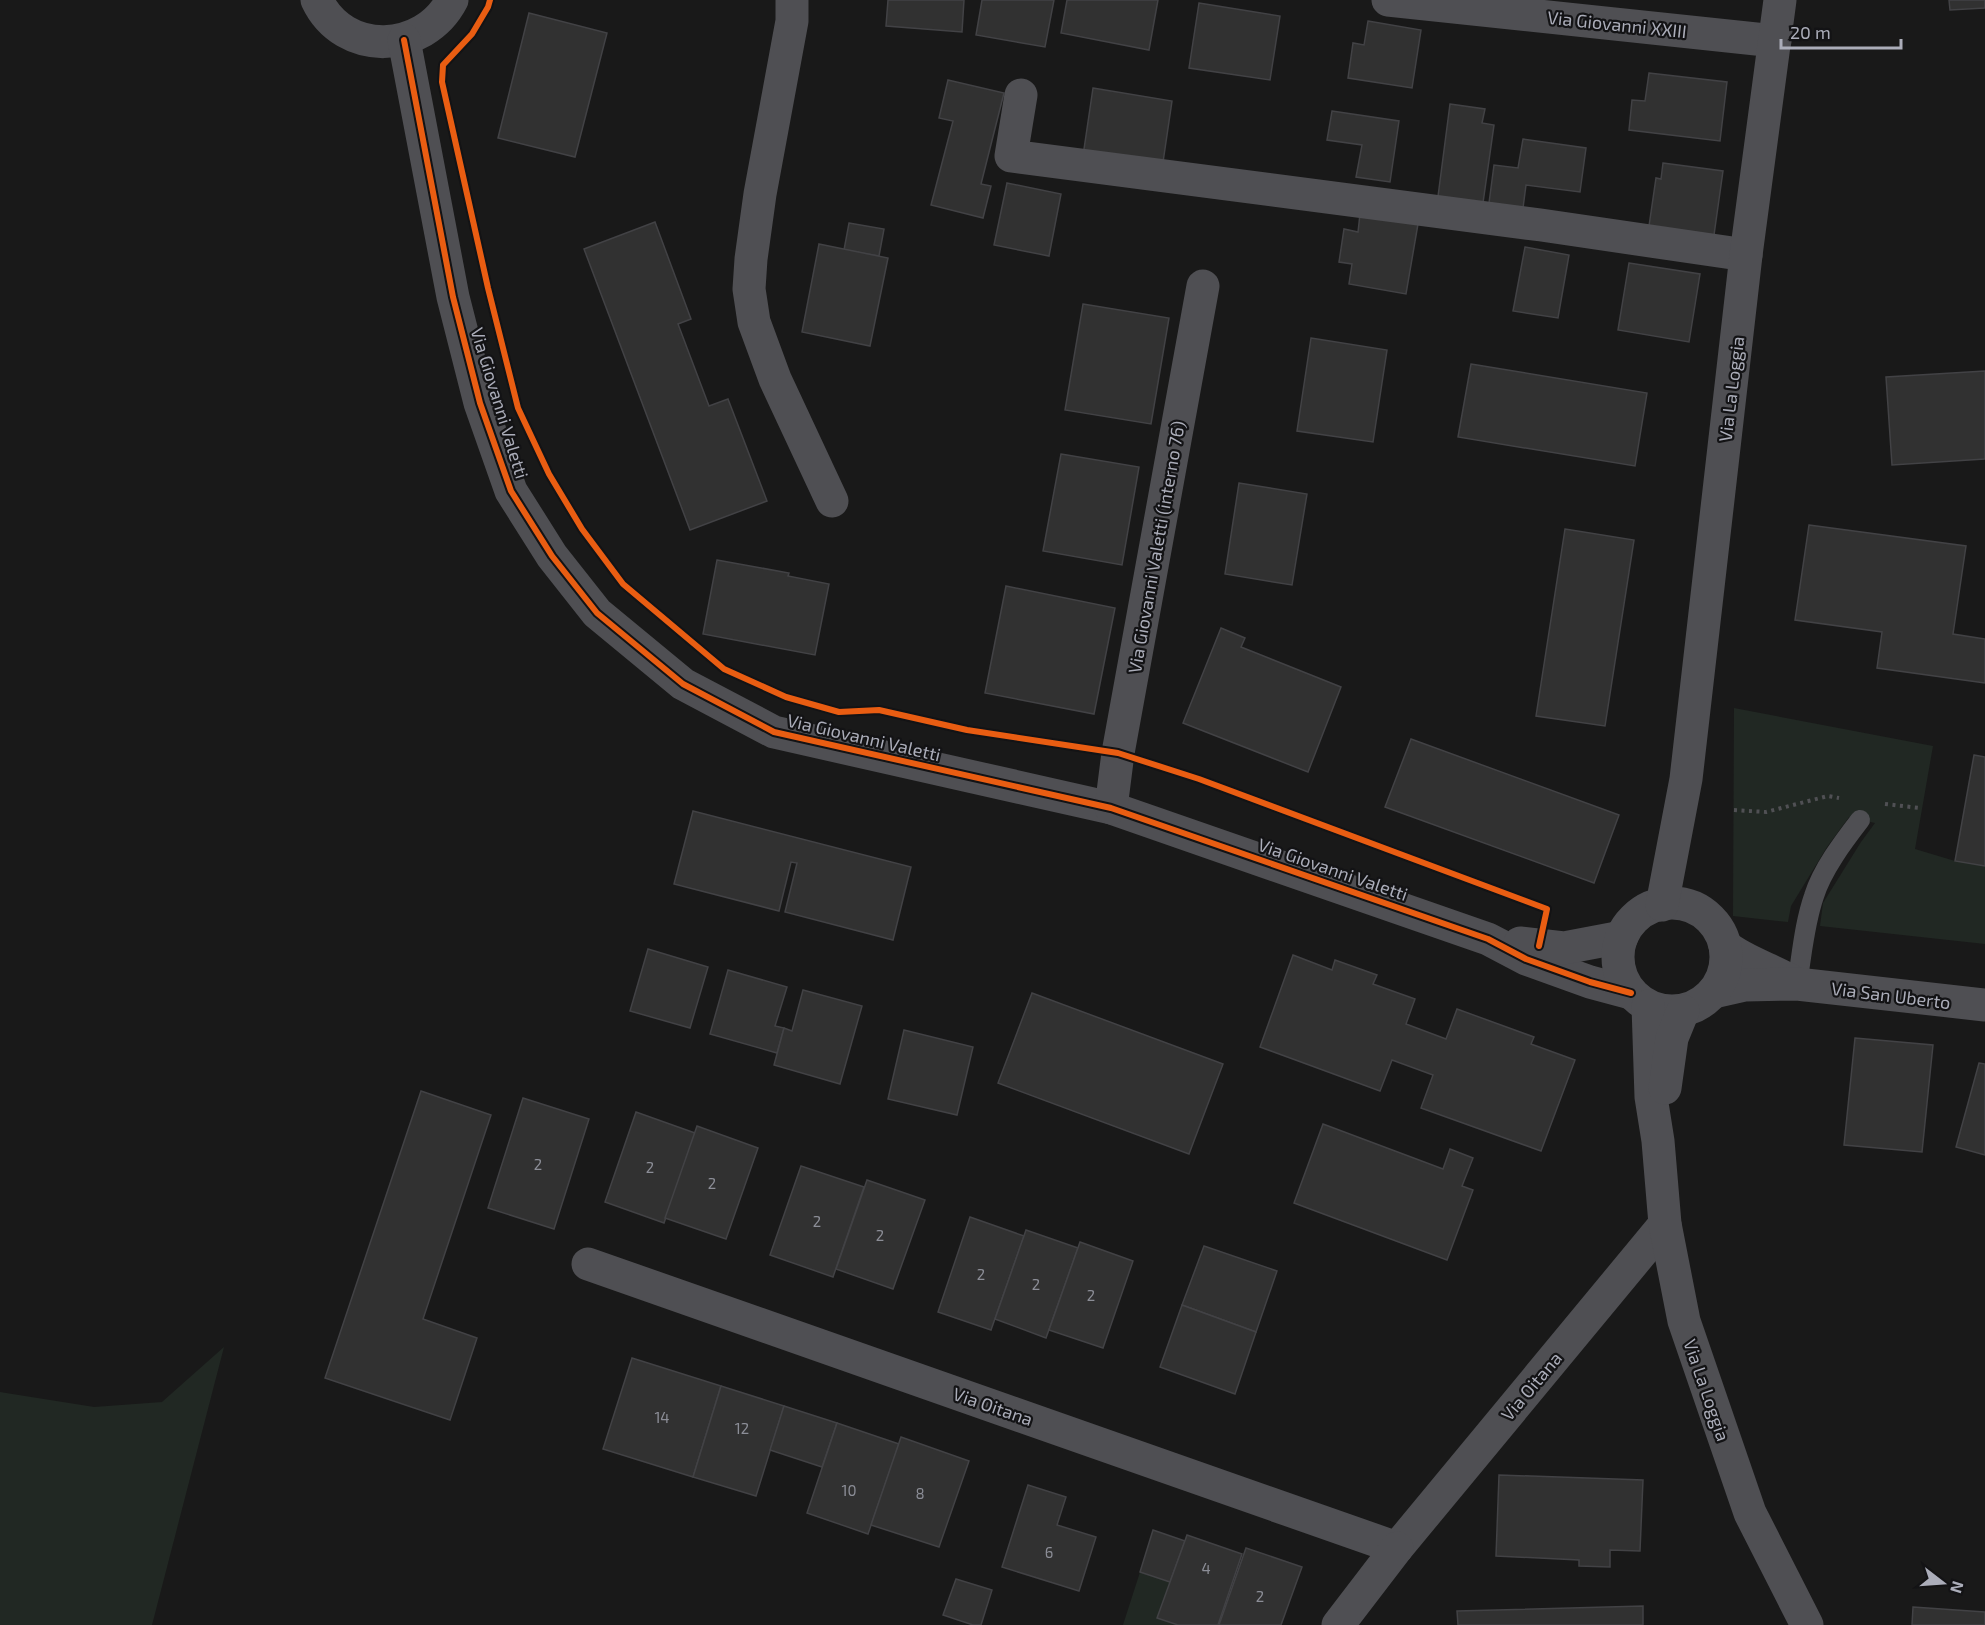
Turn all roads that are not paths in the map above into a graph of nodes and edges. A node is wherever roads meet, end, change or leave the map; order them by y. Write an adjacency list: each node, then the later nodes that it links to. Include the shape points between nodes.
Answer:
1 (317, 0): 6 (street, via 338,27 358,38)
2 (452, 0): 6 (street, via 446,12 427,29)
3 (792, 0): 11 (street, via 792,21 760,194 749,290 754,322 775,379)
4 (1388, 0): 7 (street, Via Giovanni XXIII)
5 (1780, 0): 7 (street, Via La Loggia)
6 (404, 40): 13 (street, Via Giovanni Valetti, via 453,297 480,403 511,491 552,556 597,613 683,684 774,732)
7 (1775, 41): 9 (street, Via La Loggia)
8 (1021, 95): 9 (street, via 1011,156)
9 (1746, 255): 12 (street, Via La Loggia)
10 (1203, 286): 13 (street, Via Giovanni Valetti (interno 76))
11 (832, 501)
12 (1686, 779): 15 (street, Via La Loggia); 16 (street, Via La Loggia, via 1685,872 1687,891)
13 (1111, 808): 18 (street, Via Giovanni Valetti)
14 (1860, 820): 20 (lane, via 1838,849 1814,894)
15 (1662, 905): 16 (street, via 1687,905); 17 (street, via 1631,922)
16 (1699, 910): 19 (street, Via La Loggia, via 1711,920)
17 (1622, 937): 18 (street, Via Giovanni Valetti, via 1564,948); 22 (street, Via La Loggia, via 1619,967 1623,981)
18 (1488, 939): 22 (street, Via Giovanni Valetti, via 1527,959)
19 (1725, 946): 20 (street, Via San Uberto); 21 (street, via 1723,976)
20 (1797, 984): 21 (street, Via San Uberto); 23 (street, Via San Uberto)
21 (1714, 992): 24 (street)
22 (1639, 1000): 24 (street, via 1665,1011); 25 (street, Via La Loggia)
23 (1985, 1005)
24 (1683, 1011): 25 (street, Via La Loggia, via 1672,1038)
25 (1658, 1140): 26 (street, Via La Loggia)
26 (1665, 1224): 28 (street, Via Oitana); 30 (street, Via La Loggia, via 1684,1321 1750,1513)
27 (588, 1264): 28 (street, Via Oitana)
28 (1397, 1548): 29 (street, Via Oitana)
29 (1338, 1625)
30 (1807, 1625)

